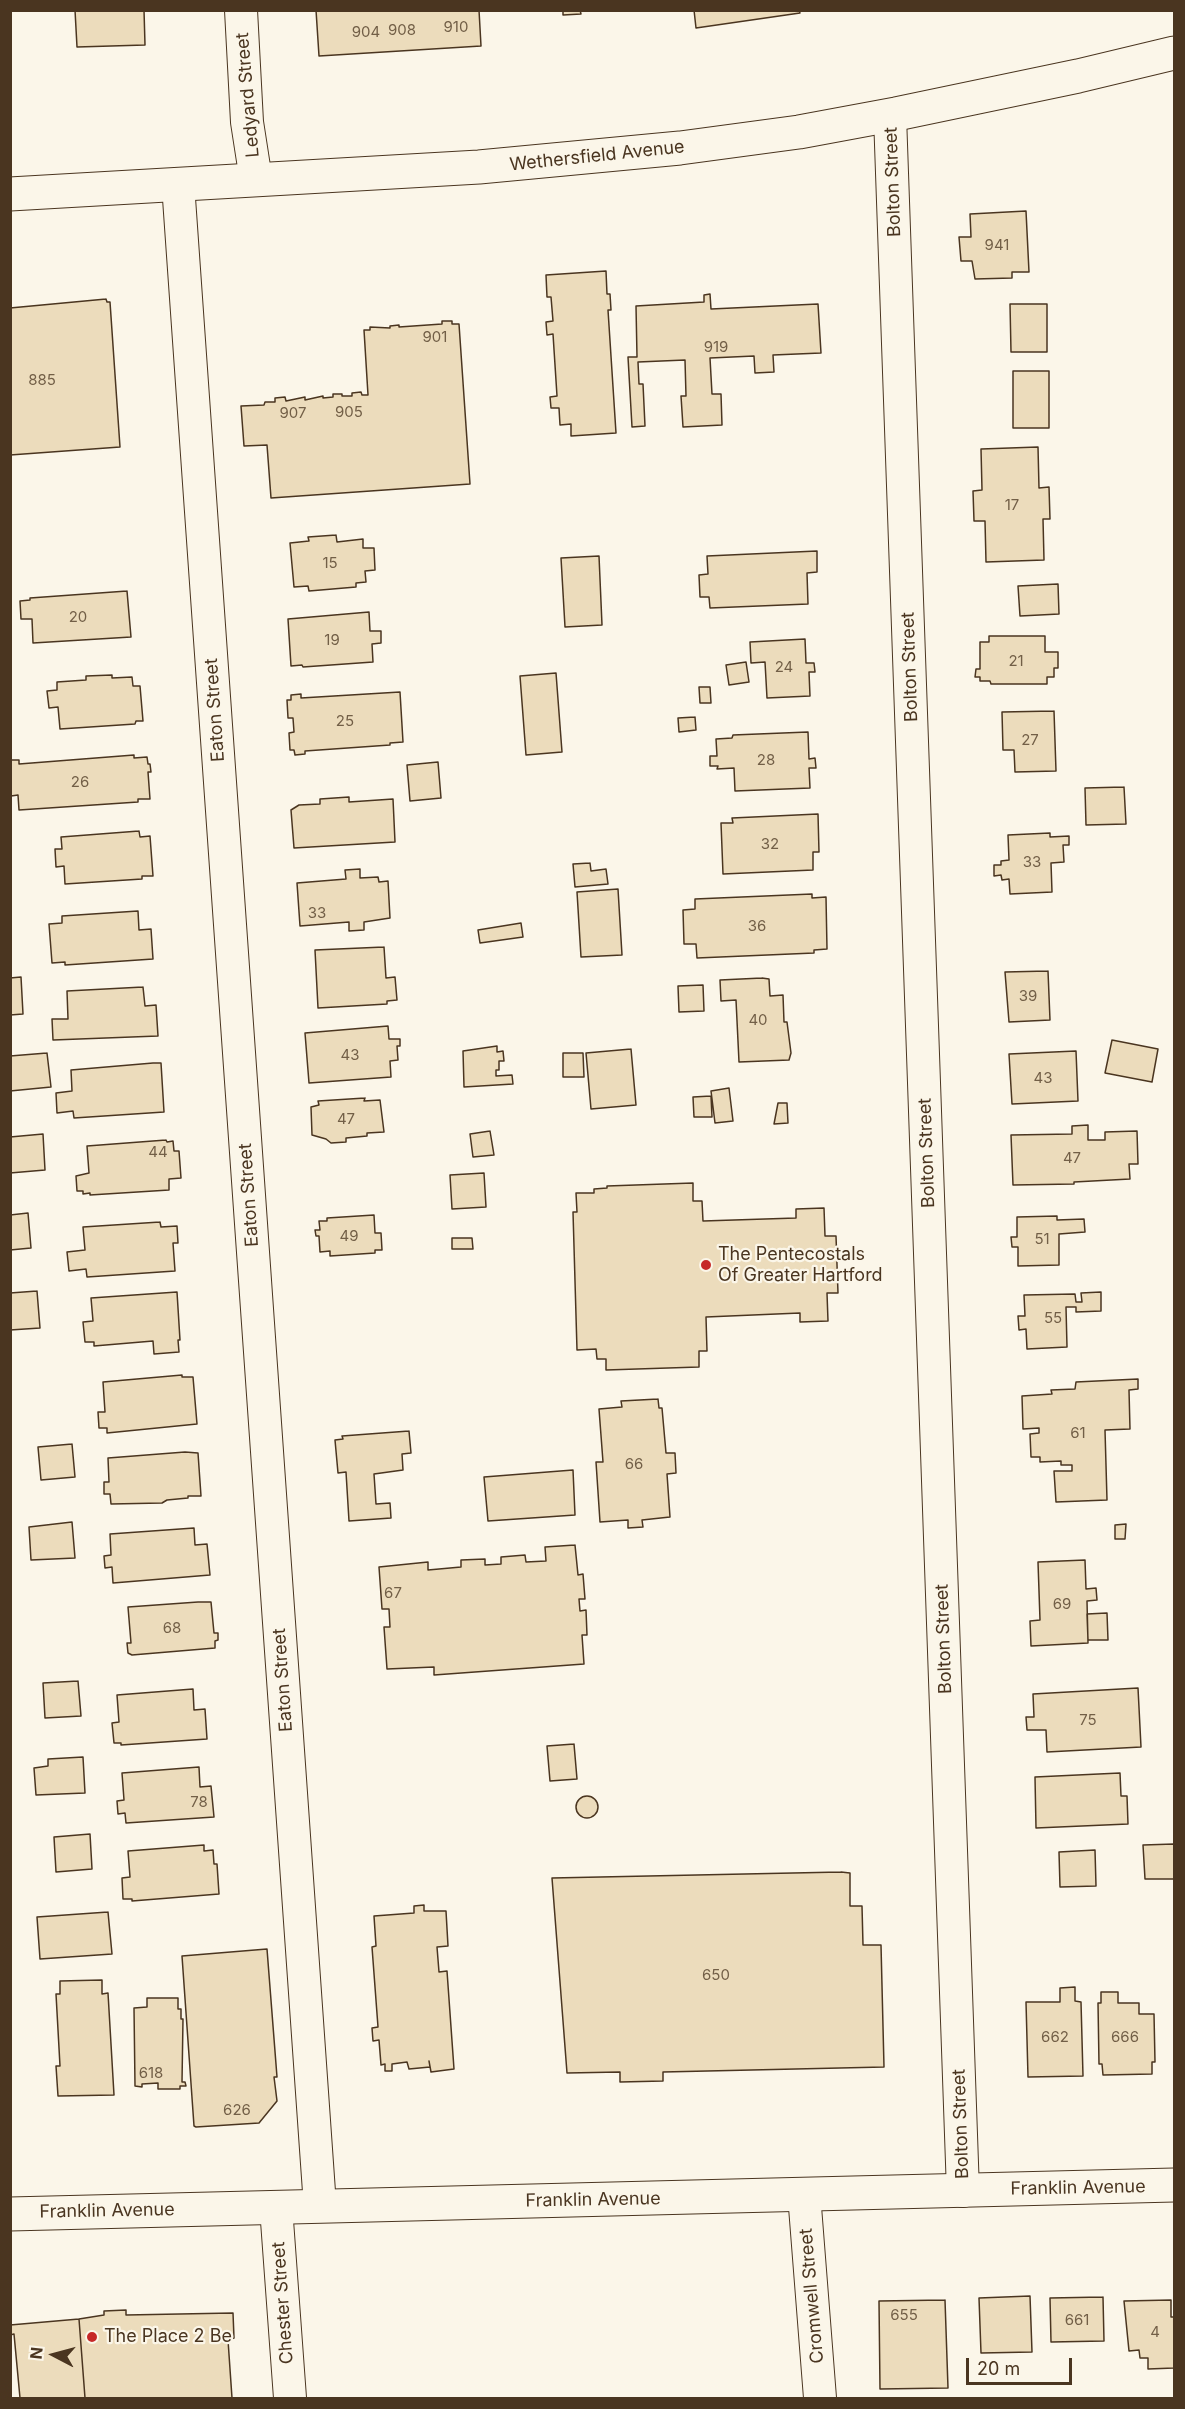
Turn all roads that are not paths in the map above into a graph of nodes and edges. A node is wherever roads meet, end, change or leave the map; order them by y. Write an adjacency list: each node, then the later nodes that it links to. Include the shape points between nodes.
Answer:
1 (242, 10): 4 (street, Ledyard Street, via 247,122)
2 (1174, 53): 3 (main road, Wethersfield Avenue)
3 (890, 116): 4 (main road, Wethersfield Avenue, via 630,154); 8 (street, Bolton Street)
4 (256, 180): 5 (main road, Wethersfield Avenue)
5 (178, 184): 6 (main road, Wethersfield Avenue); 10 (street, Eaton Street)
6 (10, 194)
7 (1174, 2185): 8 (main road, Franklin Avenue)
8 (963, 2190): 9 (main road, Franklin Avenue)
9 (804, 2194): 10 (main road, Franklin Avenue); 14 (street, Cromwell Street)
10 (320, 2206): 11 (main road, Franklin Avenue)
11 (276, 2207): 12 (main road, Franklin Avenue); 13 (street, Chester Street)
12 (10, 2214)
13 (290, 2398)
14 (820, 2398)

